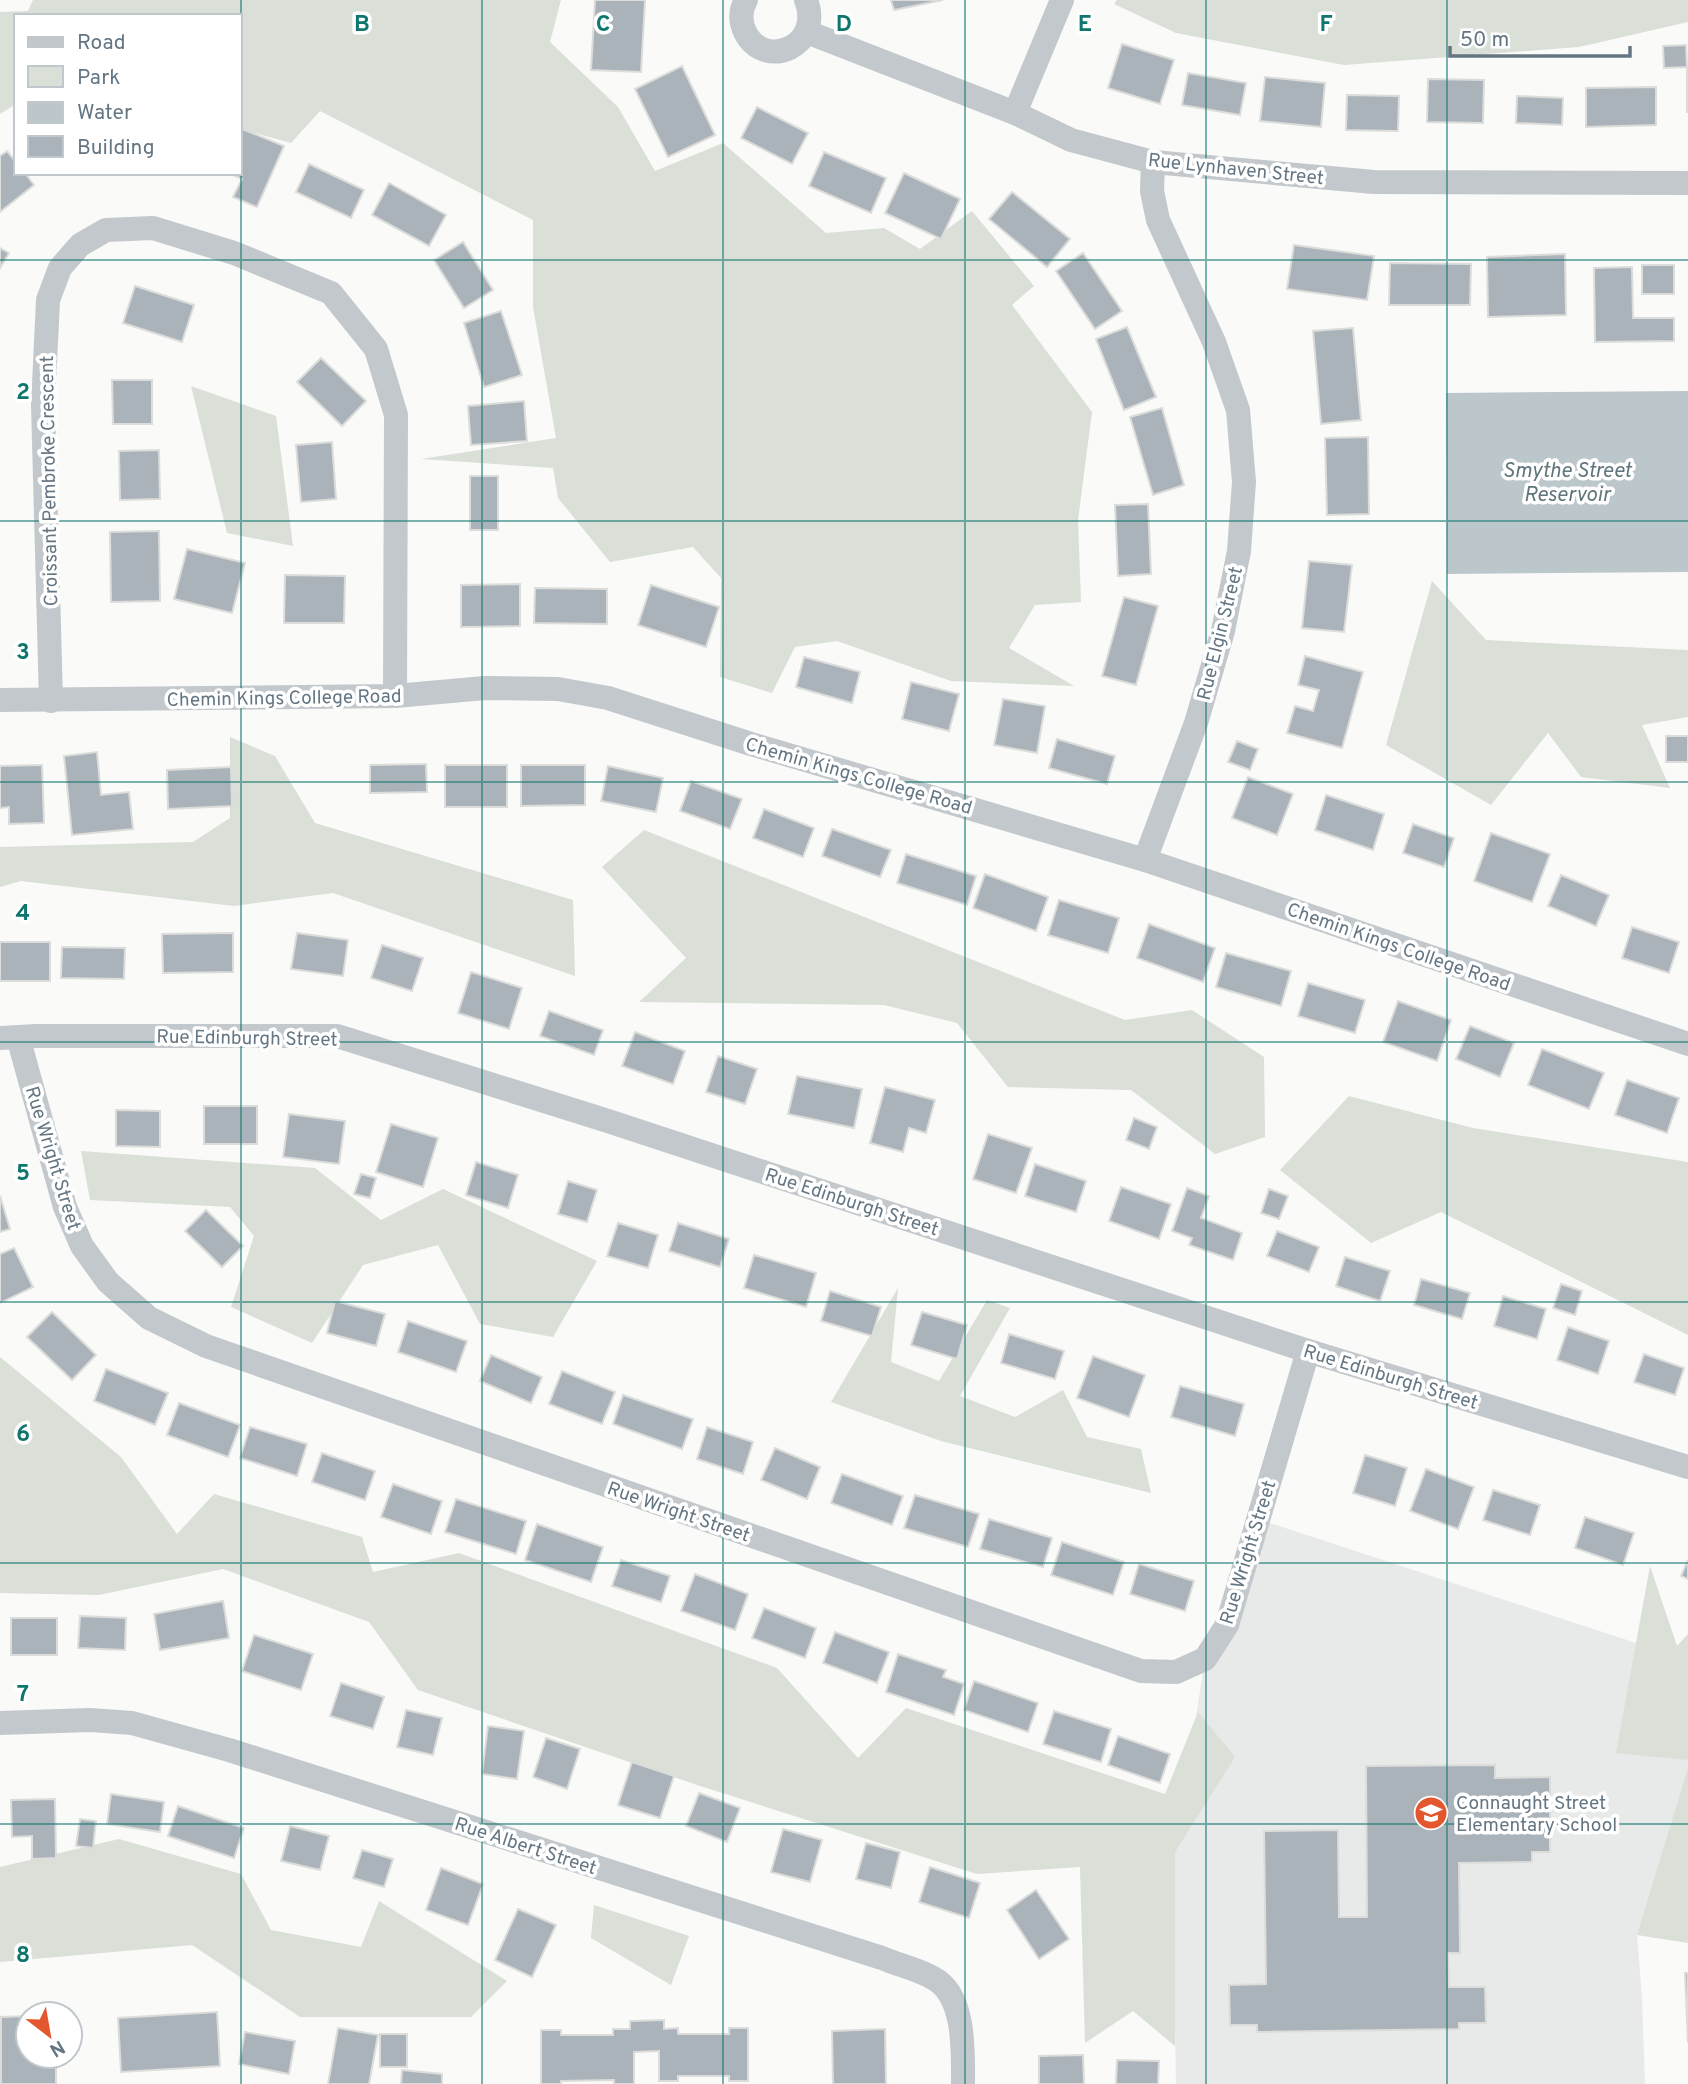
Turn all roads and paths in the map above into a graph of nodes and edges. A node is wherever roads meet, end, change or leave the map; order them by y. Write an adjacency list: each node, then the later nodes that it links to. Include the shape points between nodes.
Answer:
1 (746, 0): 4 (street, via 743,28 757,46 779,51 791,48)
2 (807, 0): 4 (street)
3 (1062, 0): 5 (street)
4 (807, 32): 5 (street, Rue Lynhaven Street)
5 (1015, 113): 6 (street, Rue Lynhaven Street, via 1071,140)
6 (1153, 162): 7 (street, Rue Lynhaven Street, via 1374,182); 11 (street, Rue Elgin Street, via 1158,220 1214,342 1238,410 1244,482 1239,551 1223,631 1196,723)
7 (1688, 183)
8 (395, 696): 10 (street, Chemin Kings College Road); 10 (street, Croissant Pembroke Crescent, via 396,415 376,349 331,293 233,253 153,228 106,230 80,245 60,268 48,300 43,405); 11 (street, Chemin Kings College Road, via 485,688 558,689 608,698)
9 (0, 700): 10 (street, Chemin Kings College Road)
10 (51, 701)
11 (1145, 860): 13 (street, Chemin Kings College Road)
12 (9, 1037): 14 (street, Rue Edinburgh Street, via 337,1036); 14 (street, Rue Wright Street, via 82,1246 108,1282 149,1318 206,1346 1141,1671 1176,1672 1205,1659 1227,1625)
13 (1688, 1044)
14 (1308, 1351): 15 (street, Rue Edinburgh Street)
15 (1688, 1467)
16 (0, 1723): 17 (street, Rue Albert Street, via 132,1723 243,1754 936,1979 956,2002)
17 (963, 2084)

